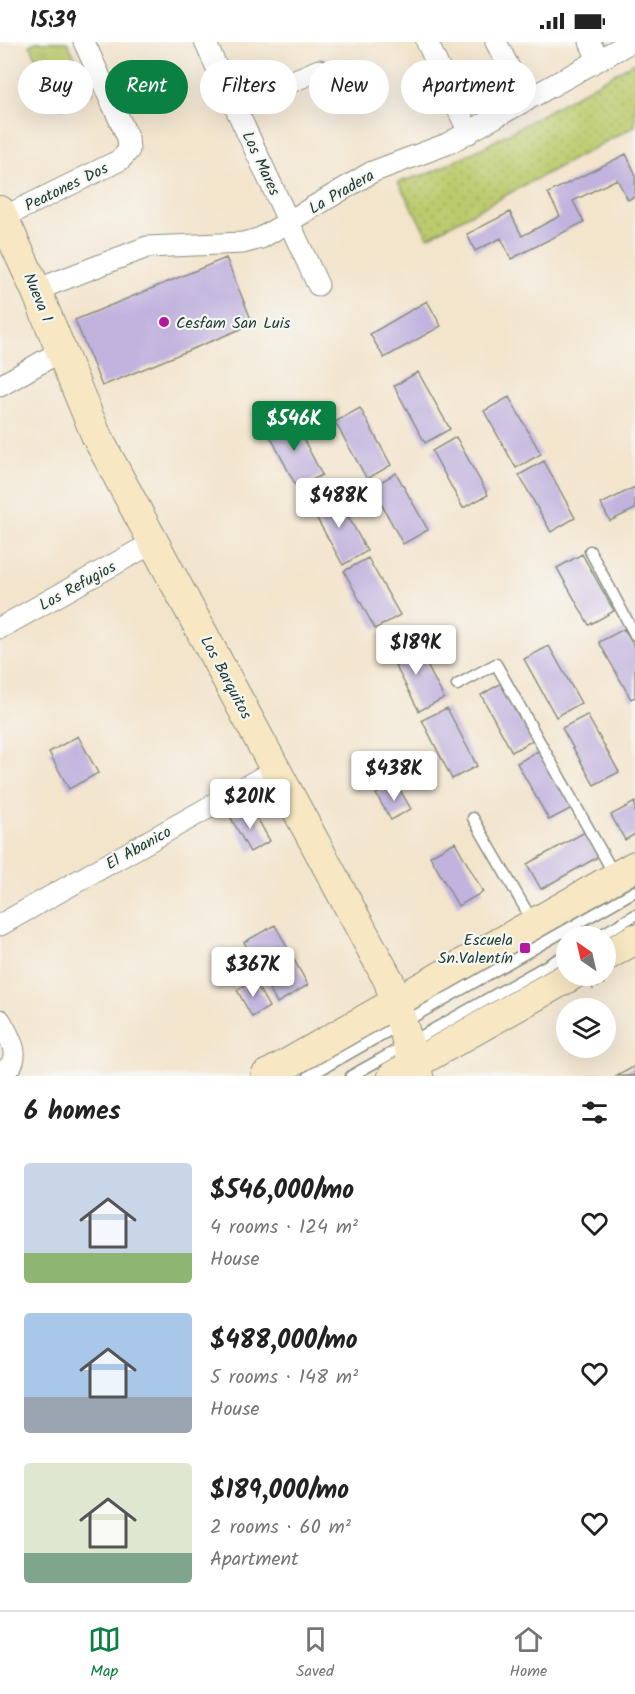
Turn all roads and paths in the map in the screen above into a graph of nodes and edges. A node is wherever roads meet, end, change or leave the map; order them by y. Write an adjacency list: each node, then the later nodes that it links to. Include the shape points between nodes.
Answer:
1 (84, 42): 13 (street, Peatones Dos, via 128,138 129,150 120,160)
2 (205, 42): 7 (street, Los Mares)
3 (427, 42): 12 (street)
4 (496, 42): 8 (street)
5 (631, 42): 6 (street, La Pradera)
6 (594, 51): 9 (street, La Pradera)
7 (213, 60)
8 (505, 60)
9 (536, 94)
10 (238, 114): 14 (street, Los Mares)
11 (503, 114): 12 (street, La Pradera)
12 (469, 133): 14 (street, La Pradera, via 430,152 372,172)
13 (1, 216): 16 (street, Nueva 1)
14 (289, 222): 15 (street, Los Mares); 16 (street, La Pradera, via 252,241 147,247)
15 (318, 285)
16 (36, 290): 17 (street, Nueva 1)
17 (61, 351): 18 (street); 19 (street, Los Barquitos, via 96,435)
18 (0, 386)
19 (154, 543): 21 (street, Los Refugios); 24 (street, Los Barquitos)
20 (590, 552): 22 (lane)
21 (0, 628)
22 (635, 635)
23 (457, 685): 26 (lane, via 496,664)
24 (277, 769): 29 (street, El Abanico); 36 (street, Los Barquitos, via 390,981)
25 (473, 818): 28 (lane)
26 (628, 878): 28 (street); 36 (lane)
27 (635, 915): 30 (lane)
28 (534, 924): 36 (street)
29 (0, 925)
30 (616, 926)
31 (635, 939): 32 (street)
32 (616, 950)
33 (556, 960): 36 (lane)
34 (556, 982): 36 (street)
35 (0, 1020): 37 (street, via 14,1051 11,1065)
36 (405, 1048): 38 (street); 39 (lane); 40 (lane)
37 (2, 1074)
38 (266, 1076)
39 (309, 1076)
40 (351, 1076)

